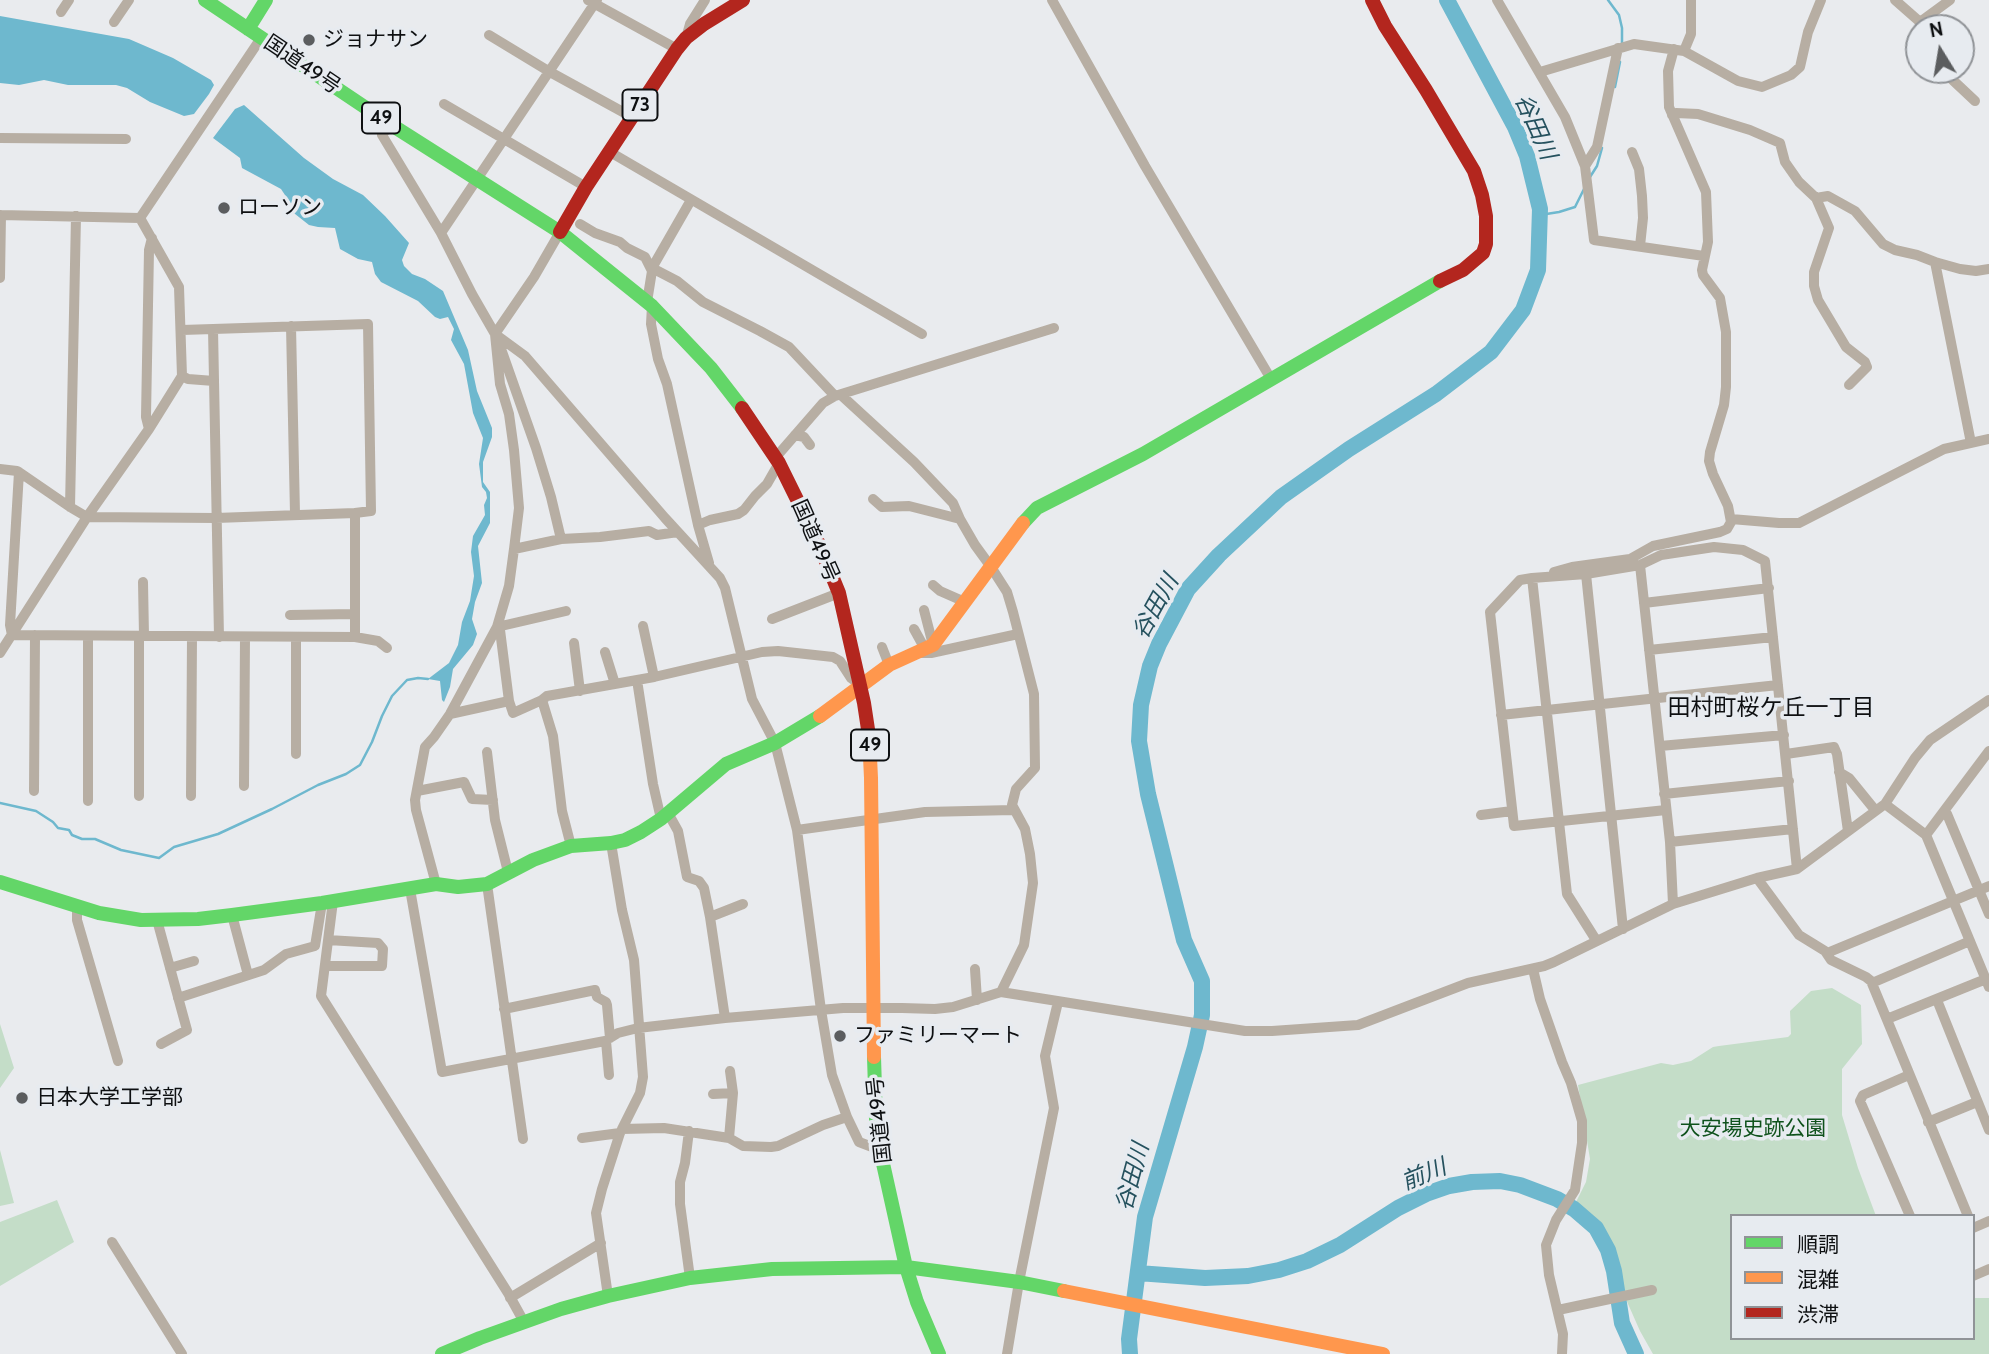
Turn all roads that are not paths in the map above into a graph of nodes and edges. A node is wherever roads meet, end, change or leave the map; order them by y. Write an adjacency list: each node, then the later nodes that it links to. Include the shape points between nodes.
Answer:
1 (69, 0): 15 (street)
2 (129, 0): 18 (street)
3 (205, 0): 19 (main road, 国道49号 / 49)
4 (266, 0): 19 (main road)
5 (705, 0): 22 (street)
6 (742, 0): 22 (main road, 73)
7 (1052, 0): 64 (street)
8 (1371, 0): 64 (main road, via 1474,171 1484,205 1486,244 1483,253 1463,270)
9 (1497, 0): 26 (street)
10 (1691, 0): 24 (street, via 1691,34)
11 (1821, 0): 24 (street, via 1800,67 1762,87 1738,81)
12 (1895, 0): 16 (street)
13 (1950, 0): 17 (street)
14 (593, 1): 22 (street); 25 (street)
15 (61, 12)
16 (1910, 14)
17 (1934, 14)
18 (114, 22)
19 (248, 29): 21 (main road, 国道49号 / 49)
20 (489, 35): 25 (street)
21 (261, 38): 32 (main road, 国道49号 / 49); 45 (street)
22 (682, 44): 31 (main road, 73)
23 (1618, 48): 24 (street, via 1634,44); 26 (street); 38 (street, via 1597,147)
24 (1679, 50): 30 (street, via 1668,71)
25 (550, 72): 31 (street); 35 (street)
26 (1540, 72): 38 (street)
27 (1957, 84): 28 (street)
28 (1975, 101)
29 (444, 104): 35 (street)
30 (1672, 115): 41 (street, via 1698,114 1780,143 1785,162); 51 (street, via 1706,192 1709,242)
31 (632, 117): 36 (main road, 73)
32 (390, 124): 39 (main road, 国道49号 / 49); 48 (street, via 382,135)
33 (0, 138): 34 (street)
34 (125, 139)
35 (503, 139): 39 (street); 40 (street)
36 (610, 152): 40 (main road, 73); 42 (street)
37 (1632, 152): 50 (street, via 1642,196)
38 (1585, 166): 50 (street, via 1594,240)
39 (477, 179): 47 (main road, 国道49号 / 49); 48 (street)
40 (586, 187): 47 (main road, 73)
41 (1816, 198): 52 (street, via 1828,197 1854,211 1895,250); 66 (street, via 1829,228 1814,272 1818,300 1846,347 1867,367)
42 (691, 200): 53 (street); 62 (street)
43 (1, 215): 44 (street); 55 (street)
44 (76, 216): 45 (street); 77 (street)
45 (140, 218): 49 (street)
46 (580, 224): 53 (street, via 645,257)
47 (560, 232): 56 (main road, 国道49号 / 49); 61 (street)
48 (441, 233): 61 (street)
49 (152, 238): 60 (street, via 180,287); 68 (street)
50 (1640, 246): 51 (street)
51 (1704, 256): 83 (street, via 1703,275 1720,298 1726,332 1724,405 1709,461)
52 (1935, 262): 54 (street, via 1960,269); 71 (street)
53 (652, 268): 56 (street); 67 (street, via 703,302 789,347)
54 (1989, 269)
55 (0, 278)
56 (650, 304): 73 (main road, 国道49号 / 49, via 719,379); 84 (street, via 658,359)
57 (291, 326): 58 (street); 78 (street, via 368,324 371,511); 79 (street)
58 (213, 328): 60 (street); 65 (street)
59 (1054, 328): 67 (street)
60 (181, 330): 63 (street)
61 (495, 334): 85 (street, via 525,356); 86 (street, via 536,448); 87 (street, via 514,450 519,508)
62 (922, 334)
63 (182, 376): 65 (street); 68 (street)
64 (1271, 379): 90 (main road, via 1037,508)
65 (214, 381): 81 (street)
66 (1849, 385)
67 (838, 396): 69 (street, via 823,403); 82 (street, via 914,462 953,503)
68 (149, 429): 80 (street)
69 (795, 435): 72 (street); 73 (street)
70 (1989, 439): 71 (street)
71 (1971, 443): 83 (street, via 1944,449 1799,523)
72 (810, 445)
73 (777, 460): 84 (street, via 767,484 744,510); 97 (main road, 国道49号 / 49)
74 (0, 469): 75 (street)
75 (19, 472): 77 (street); 109 (street)
76 (873, 499): 82 (street, via 882,507 909,506)
77 (71, 507): 80 (street)
78 (355, 513): 79 (street); 102 (street)
79 (295, 514): 81 (street)
80 (87, 517): 81 (street); 109 (street)
81 (216, 518): 114 (street)
82 (960, 519): 90 (street)
83 (1731, 519): 92 (street, via 1720,532 1653,547 1630,559 1562,569)
84 (698, 525): 89 (street)
85 (678, 532): 86 (street); 89 (street)
86 (561, 539): 87 (street)
87 (514, 549): 106 (street)
88 (1640, 565): 91 (street); 96 (street, via 1684,551 1713,547 1743,550 1765,561); 99 (street)
89 (709, 566): 126 (street, via 725,588)
90 (991, 567): 98 (main road); 108 (street, via 1007,592)
91 (1586, 573): 92 (street); 138 (street)
92 (1544, 577): 93 (street)
93 (1532, 578): 139 (street); 141 (street, via 1520,580 1490,612)
94 (144, 582): 112 (street)
95 (933, 585): 98 (street)
96 (1769, 588): 99 (street); 118 (street)
97 (839, 593): 104 (street); 131 (main road, 国道49号 / 49)
98 (965, 602): 122 (main road)
99 (1644, 603): 123 (street)
100 (924, 610): 122 (street)
101 (566, 611): 106 (street)
102 (355, 614): 103 (street); 117 (street)
103 (290, 615)
104 (772, 619)
105 (643, 626): 128 (street)
106 (497, 627): 137 (street); 140 (street)
107 (914, 629): 122 (street)
108 (1018, 634): 122 (street, via 931,653); 160 (street, via 1034,694 1035,768 1016,789)
109 (12, 635): 110 (street); 125 (street)
110 (36, 635): 111 (street); 152 (street)
111 (88, 636): 112 (street); 158 (street)
112 (142, 636): 113 (street); 155 (street)
113 (192, 637): 114 (street); 156 (street)
114 (219, 637): 115 (street)
115 (245, 637): 116 (street); 151 (street)
116 (296, 637): 117 (street); 147 (street)
117 (355, 637): 120 (street, via 378,641)
118 (1773, 637): 123 (street); 132 (street)
119 (574, 643): 133 (street)
120 (387, 648)
121 (882, 648): 127 (street)
122 (925, 649): 127 (main road)
123 (1649, 650): 134 (street)
124 (606, 652): 130 (street)
125 (0, 653)
126 (741, 655): 128 (street); 131 (street, via 778,651 824,654 841,661); 143 (street, via 752,699)
127 (890, 665): 131 (main road)
128 (654, 677): 129 (street)
129 (637, 680): 130 (street); 166 (street, via 653,783)
130 (615, 684): 133 (street)
131 (861, 685): 143 (main road); 168 (main road, 国道49号 / 49, via 869,739)
132 (1778, 685): 134 (street); 142 (street)
133 (580, 691): 135 (street)
134 (1654, 698): 138 (street); 144 (street)
135 (542, 700): 137 (street, via 513,713); 176 (street, via 553,736)
136 (1989, 700): 159 (street, via 1930,740)
137 (509, 701): 140 (street)
138 (1600, 704): 139 (street); 167 (street)
139 (1547, 710): 141 (street); 169 (street)
140 (450, 714): 153 (street, via 425,747)
141 (1501, 715): 163 (street)
142 (1784, 735): 144 (street); 148 (street)
143 (775, 743): 166 (main road, via 726,764); 171 (street)
144 (1660, 746): 154 (street)
145 (1989, 751): 164 (street)
146 (487, 752): 157 (street)
147 (296, 754)
148 (1786, 754): 149 (street, via 1834,747); 150 (street)
149 (1839, 772): 162 (street); 172 (street)
150 (1788, 781): 154 (street); 170 (street)
151 (244, 786)
152 (34, 791)
153 (417, 791): 157 (street, via 464,782 472,799); 181 (street, via 416,810)
154 (1664, 794): 161 (street)
155 (139, 796)
156 (191, 796)
157 (493, 800): 178 (street)
158 (88, 801)
159 (1885, 804): 162 (street); 173 (street)
160 (1013, 810): 168 (street, via 947,811); 207 (street, via 1026,829 1032,883 1024,945)
161 (1666, 810): 167 (street); 174 (street)
162 (1875, 810): 172 (street)
163 (1512, 811): 165 (street); 169 (street, via 1514,826)
164 (1944, 811): 173 (street); 183 (street)
165 (1481, 815)
166 (665, 816): 175 (main road, via 634,836); 192 (street, via 678,831 687,877 702,884)
167 (1612, 817): 169 (street); 194 (street)
168 (872, 821): 171 (street); 212 (main road, 国道49号 / 49)
169 (1559, 822): 196 (street, via 1567,894)
170 (1793, 829): 174 (street); 177 (street)
171 (797, 830): 214 (street)
172 (1847, 831): 177 (street)
173 (1926, 835): 185 (street)
174 (1670, 842): 188 (street)
175 (611, 843): 176 (main road); 217 (street, via 634,960)
176 (571, 846): 178 (main road)
177 (1797, 869): 179 (street)
178 (508, 872): 182 (main road)
179 (1758, 878): 188 (street); 198 (street, via 1799,935)
180 (0, 882): 189 (main road)
181 (436, 884): 182 (main road); 184 (main road)
182 (487, 884): 213 (street)
183 (1984, 888): 185 (street); 190 (street)
184 (410, 889): 186 (main road); 220 (street, via 442,1072)
185 (1953, 901): 197 (street); 198 (street)
186 (327, 902): 191 (main road); 195 (street); 204 (street, via 315,946 286,954)
187 (743, 904): 192 (street)
188 (1674, 904): 194 (street)
189 (77, 906): 193 (main road); 221 (street, via 77,920)
190 (1989, 914)
191 (232, 915): 193 (main road); 204 (street)
192 (710, 918): 215 (street)
193 (157, 920): 201 (street)
194 (1623, 929): 196 (street)
195 (328, 940): 200 (street); 200 (street, via 378,943 383,949 383,966)
196 (1597, 940): 202 (street)
197 (1970, 941): 205 (street); 206 (street)
198 (1827, 953): 206 (street)
199 (194, 961): 201 (street)
200 (324, 966): 246 (street, via 321,996)
201 (170, 968): 208 (street)
202 (1533, 969): 211 (street, via 1468,983 1358,1025 1272,1031 1245,1031); 247 (street, via 1580,1114 1582,1143 1575,1190 1546,1245)
203 (975, 970): 209 (street)
204 (248, 975): 208 (street)
205 (1987, 980): 210 (street)
206 (1872, 984): 216 (street)
207 (1001, 992): 209 (street); 211 (street)
208 (178, 998): 219 (street, via 187,1030)
209 (978, 1000): 212 (street, via 935,1009)
210 (1937, 1000): 216 (street); 227 (street)
211 (1058, 1002): 243 (street, via 1045,1056 1054,1108)
212 (874, 1008): 214 (street); 236 (main road, 国道49号 / 49)
213 (504, 1009): 218 (street, via 595,990 607,1005); 220 (street)
214 (821, 1010): 215 (street); 228 (street, via 832,1074)
215 (725, 1018): 217 (street)
216 (1887, 1019): 224 (street)
217 (638, 1028): 218 (street); 231 (street, via 642,1086)
218 (608, 1039): 220 (street); 223 (street)
219 (162, 1044)
220 (511, 1059): 235 (street)
221 (118, 1062)
222 (730, 1071): 225 (street)
223 (609, 1075)
224 (1909, 1075): 229 (street); 237 (street, via 1863,1095 1860,1101)
225 (733, 1093): 226 (street); 234 (street)
226 (713, 1094)
227 (1977, 1102): 229 (street); 230 (street)
228 (847, 1118): 234 (street, via 771,1147 743,1146); 236 (street, via 859,1142)
229 (1928, 1122): 238 (street)
230 (1989, 1130)
231 (621, 1131): 232 (street); 233 (street); 240 (street, via 596,1213)
232 (689, 1131): 234 (street); 242 (street, via 680,1204)
233 (582, 1138)
234 (729, 1138)
235 (523, 1139)
236 (880, 1150): 241 (main road, 国道49号 / 49)
237 (1909, 1214)
238 (1967, 1214)
239 (112, 1242): 249 (street)
240 (601, 1243): 245 (street); 246 (street)
241 (906, 1267): 242 (main road, via 772,1269); 243 (main road); 251 (main road, 国道49号 / 49)
242 (690, 1278): 245 (main road)
243 (1019, 1282): 252 (street); 253 (main road)
244 (1652, 1290): 247 (street)
245 (608, 1296): 248 (main road)
246 (510, 1298): 248 (street)
247 (1558, 1310): 254 (street)
248 (524, 1322): 250 (main road)
249 (182, 1354)
250 (442, 1354)
251 (939, 1354)
252 (1007, 1354)
253 (1383, 1354)
254 (1562, 1354)

